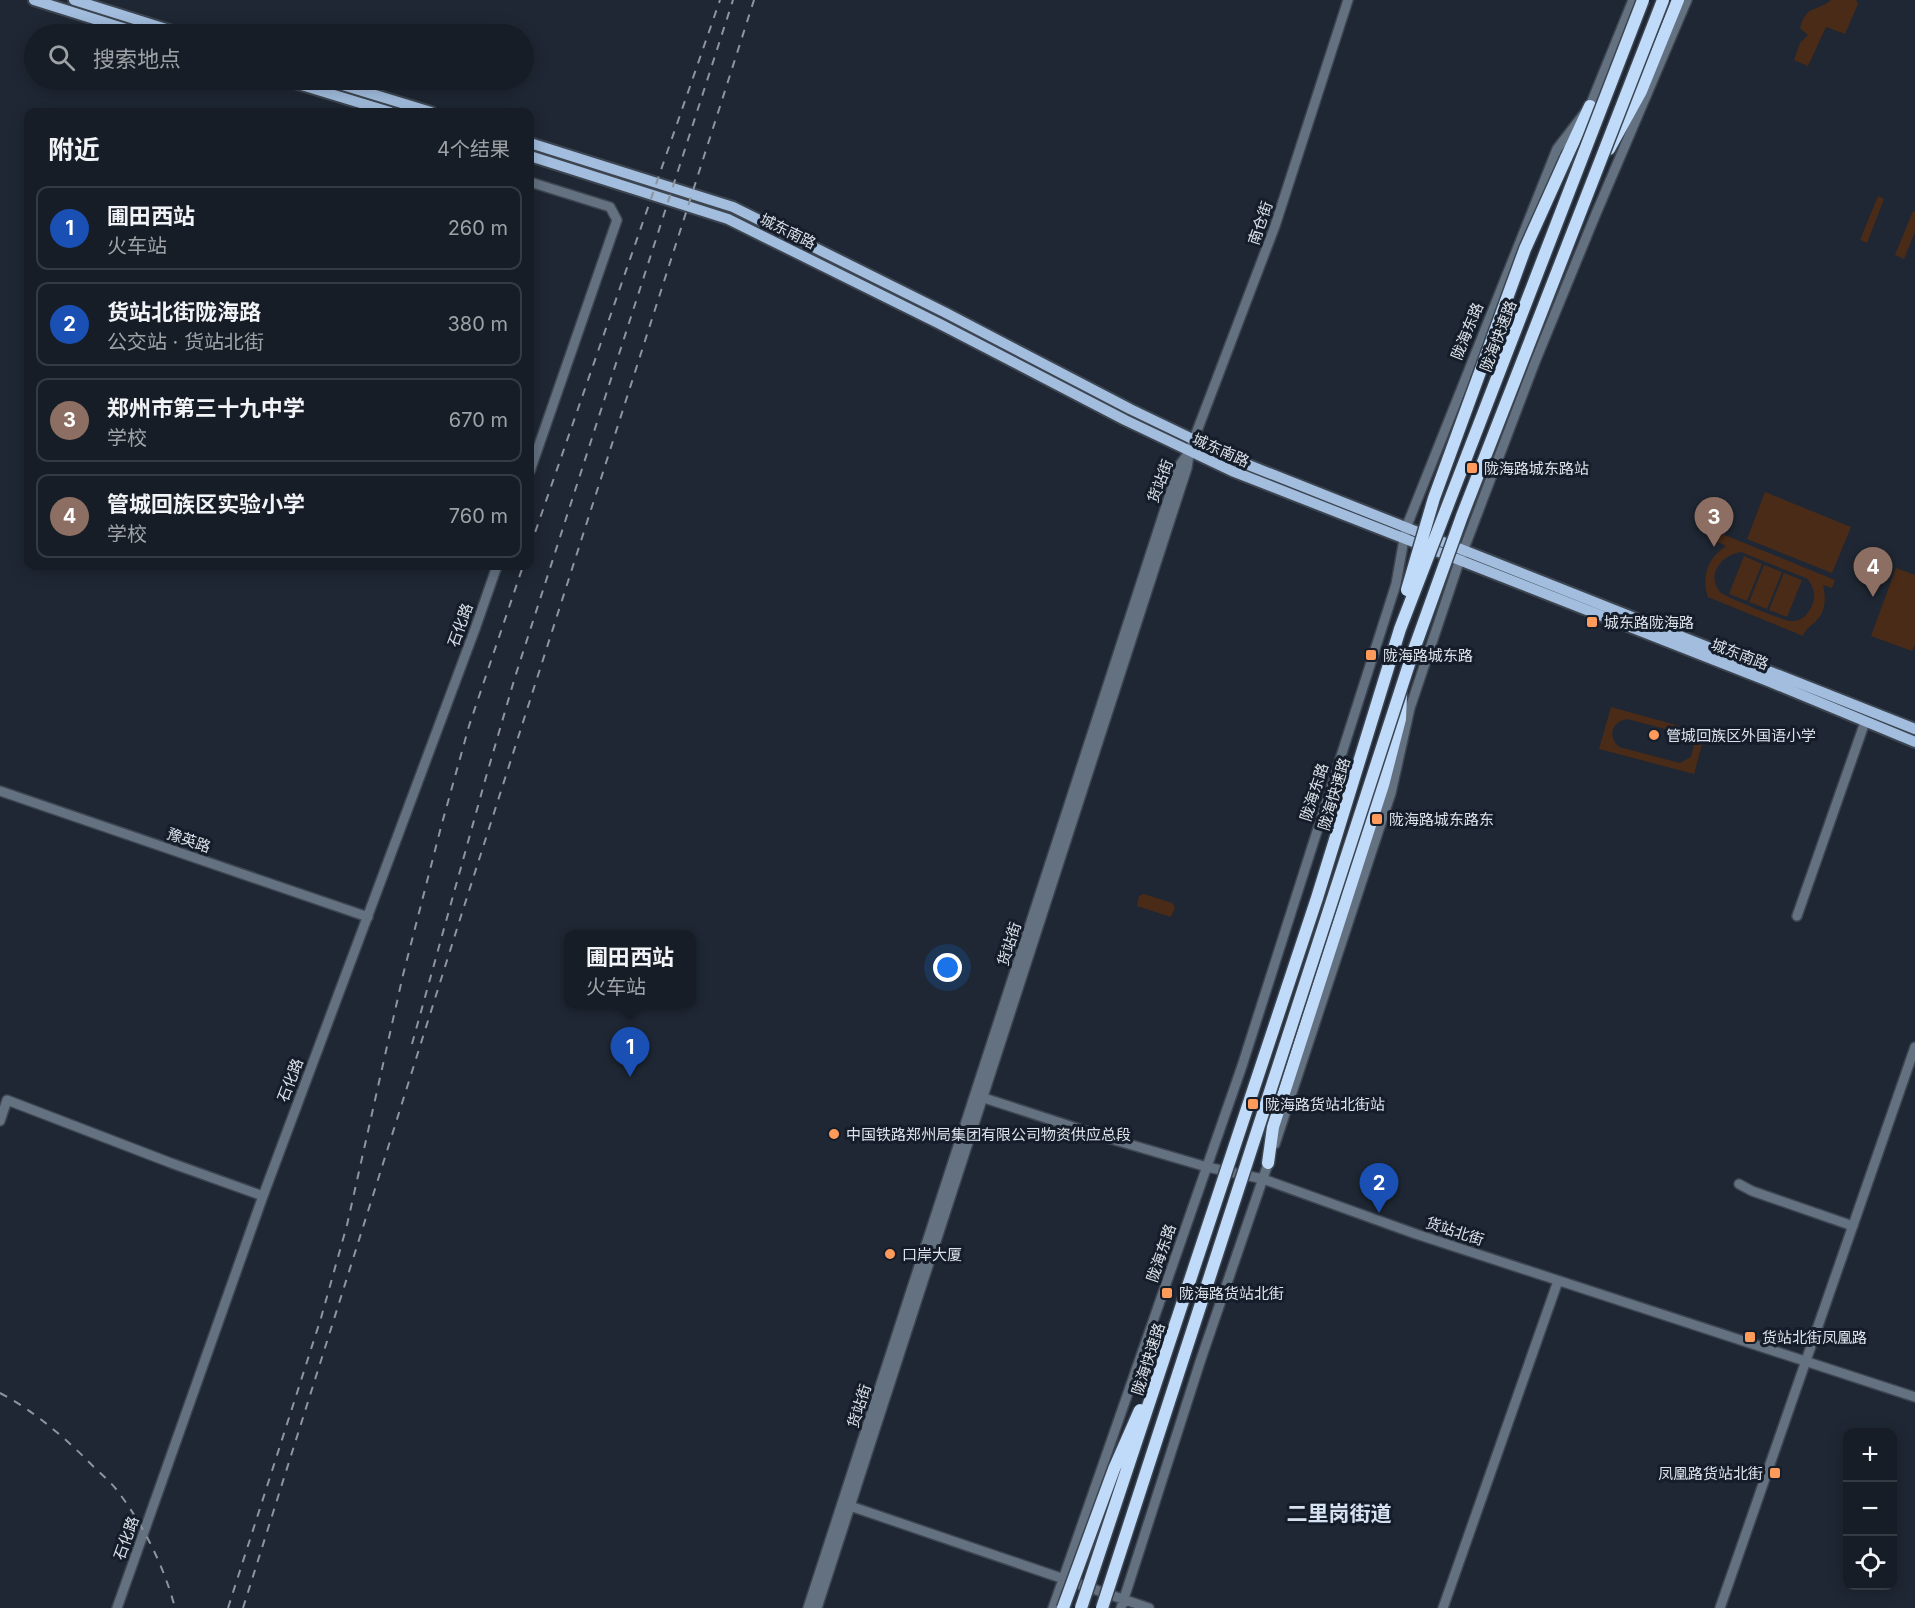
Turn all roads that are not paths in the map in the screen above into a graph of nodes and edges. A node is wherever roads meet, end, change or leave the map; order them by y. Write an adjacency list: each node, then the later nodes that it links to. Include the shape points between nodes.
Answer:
1 (34, 0): 10 (main road)
2 (74, 0): 9 (main road)
3 (1348, 0): 22 (street, 南仓街, via 1275,226)
4 (1634, 0): 15 (street, 陇海东路)
5 (1643, 0): 31 (highway, 陇海快速路, bridge, via 1425,562)
6 (1663, 0): 20 (highway, 陇海快速路, bridge)
7 (1678, 0): 20 (highway, bridge, via 1641,91)
8 (1688, 0): 27 (street, via 1555,314)
9 (88, 2): 10 (street); 12 (main road)
10 (84, 16): 11 (main road)
11 (110, 24)
12 (153, 24)
13 (318, 90): 16 (main road)
14 (359, 90): 17 (main road)
15 (1590, 106): 25 (street, 陇海东路, via 1557,149); 31 (highway, bridge, via 1525,249 1434,498 1395,627)
16 (377, 108)
17 (418, 108)
18 (534, 144): 22 (main road, 城东南路, via 733,207)
19 (534, 157): 23 (main road, 城东南路, via 728,219)
20 (1593, 179): 30 (highway, 陇海快速路, bridge, via 1462,516)
21 (534, 183): 24 (street, via 610,207 617,220)
22 (1193, 441): 23 (street, 南仓街); 25 (main road, 城东南路)
23 (1189, 452): 26 (main road, 城东南路); 39 (street, 货站街); 55 (street, 货站街, via 1179,466)
24 (534, 459)
25 (1406, 528): 26 (street, 陇海东路); 27 (main road, 城东南路)
26 (1404, 540): 28 (main road, 城东南路); 42 (street, 陇海东路, via 1396,584 1376,648)
27 (1464, 549): 28 (street); 33 (main road, 城东南路)
28 (1459, 562): 32 (main road, 城东南路); 41 (street, via 1410,708 1391,793)
29 (496, 570): 37 (street, 石化路)
30 (1401, 689): 41 (highway, bridge, via 1400,719 1383,785 1273,1127); 60 (highway, 陇海快速路, bridge)
31 (1381, 695): 48 (highway, 陇海快速路, bridge)
32 (1865, 722): 34 (main road, 城东南路); 36 (street)
33 (1915, 729)
34 (1915, 742)
35 (0, 791): 37 (street, 豫英路)
36 (1797, 916)
37 (368, 917): 45 (street, 石化路)
38 (1915, 1047): 46 (street)
39 (984, 1098): 42 (street, 货站北街); 51 (street, 货站街)
40 (0, 1121): 45 (street, via 7,1100)
41 (1269, 1163): 43 (street)
42 (1207, 1167): 43 (street, 货站北街); 52 (street, 陇海东路)
43 (1263, 1179): 47 (street, 货站北街); 53 (street)
44 (1739, 1184): 46 (street)
45 (263, 1196): 54 (street, 石化路)
46 (1853, 1226): 49 (street)
47 (1558, 1281): 49 (street, 货站北街); 62 (street)
48 (1163, 1360): 58 (highway, bridge, via 1114,1469); 59 (highway, 陇海快速路, bridge)
49 (1806, 1362): 50 (street, 货站北街); 63 (street)
50 (1915, 1396)
51 (850, 1506): 52 (street); 56 (street, 货站街)
52 (1063, 1579): 53 (street); 57 (street, 陇海东路)
53 (1122, 1603): 61 (street)
54 (117, 1608)
55 (808, 1608)
56 (817, 1608)
57 (1053, 1608)
58 (1063, 1608)
59 (1081, 1608)
60 (1102, 1608)
61 (1149, 1608)
62 (1443, 1608)
63 (1720, 1608)

